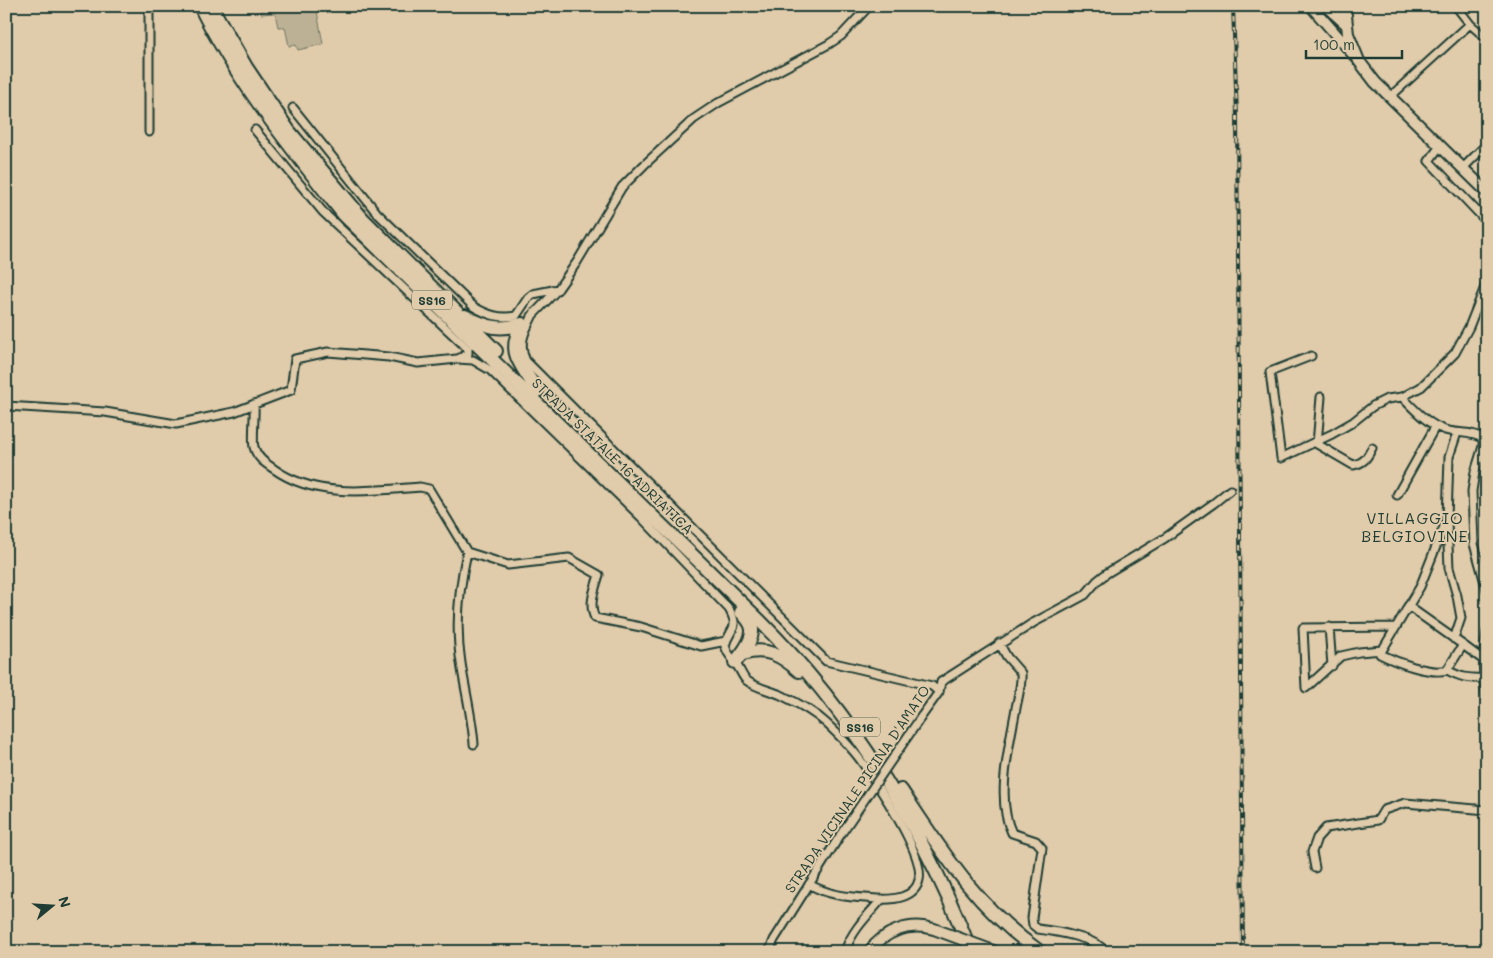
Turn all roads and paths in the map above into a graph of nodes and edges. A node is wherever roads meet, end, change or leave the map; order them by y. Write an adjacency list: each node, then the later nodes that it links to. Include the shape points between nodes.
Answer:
1 (149, 6): 17 (street)
2 (200, 6): 43 (highway, STRADA STATALE 16 ADRIATICA / SS16, via 242,81 284,140 344,214)
3 (211, 6): 25 (highway, STRADA STATALE 16 ADRIATICA / SS16, via 246,67 289,131 363,219)
4 (869, 6): 24 (street, via 841,36 706,111 644,165 622,187)
5 (1311, 6): 9 (main road)
6 (1326, 6): 10 (main road)
7 (1344, 6): 10 (main road)
8 (1456, 6): 11 (street)
9 (1319, 16): 10 (main road, via 1335,26); 13 (main road)
10 (1346, 24): 13 (main road)
11 (1470, 24): 12 (street); 14 (street)
12 (1487, 39)
13 (1352, 50): 14 (main road)
14 (1391, 96): 19 (main road)
15 (294, 108): 24 (street, via 377,213 474,307 489,316 516,316 533,294)
16 (255, 130): 29 (street, via 324,212 468,349 468,354)
17 (149, 132)
18 (1487, 144): 20 (street)
19 (1440, 146): 20 (main road); 22 (street, via 1429,161)
20 (1463, 168): 21 (main road)
21 (1487, 192)
22 (1487, 222)
23 (1487, 282): 32 (street, via 1470,327 1455,353 1421,387)
24 (558, 289): 26 (street)
25 (454, 309): 27 (highway, SS16, via 496,328); 30 (highway, STRADA STATALE 16 ADRIATICA / SS16)
26 (534, 313): 27 (street); 59 (street, via 522,340 526,361 826,661 932,686)
27 (522, 324): 30 (highway, SS16, via 514,352)
28 (1311, 356): 37 (street, via 1270,372 1281,458)
29 (457, 359): 33 (street, via 418,363 328,352 295,359 291,390); 50 (street, via 474,360 490,370 641,517 729,609 735,626)
30 (537, 391): 63 (highway, STRADA STATALE 16 ADRIATICA / SS16, via 793,644 853,718)
31 (1321, 397): 37 (street)
32 (1402, 397): 35 (street); 37 (street, via 1387,399 1373,406 1354,422)
33 (254, 404): 34 (street, via 234,412 176,424 105,412); 42 (street, via 253,445 260,460 284,476 309,485 350,492 420,487 429,490)
34 (6, 406)
35 (1435, 427): 36 (street); 40 (street)
36 (1457, 433): 41 (street, via 1449,457); 44 (street, via 1478,435 1483,439 1472,491 1474,544)
37 (1318, 440): 38 (street, via 1317,444 1353,465 1366,459)
38 (1372, 448)
39 (1230, 490): 51 (street, STRADA VICINALE PICINA D'AMATO, via 1165,538 1107,573 1085,595)
40 (1396, 496)
41 (1447, 519): 45 (street, via 1420,587); 49 (street, via 1449,568 1461,618)
42 (466, 552): 50 (street, via 508,565 569,558 599,575 592,611 595,618 641,627 701,646); 62 (street, via 458,619)
43 (702, 564): 54 (highway, via 750,623 752,634); 60 (highway, STRADA STATALE 16 ADRIATICA / SS16, via 775,636)
44 (1487, 590)
45 (1408, 606): 47 (street); 49 (street)
46 (1329, 627): 47 (street); 56 (street); 56 (street, via 1303,628 1306,688)
47 (1396, 627): 53 (street)
48 (1487, 632): 55 (street)
49 (1454, 639): 52 (street)
50 (726, 641): 54 (street, via 729,657)
51 (999, 644): 59 (street, STRADA VICINALE PICINA D'AMATO, via 941,682); 77 (street, via 1021,673 1004,791 1012,833 1036,841 1042,848 1033,925 1094,942)
52 (1463, 645): 55 (street); 57 (street)
53 (1382, 650): 56 (street, via 1341,656); 57 (street, via 1380,654 1403,663 1440,672)
54 (739, 658): 60 (highway, via 761,650 770,653 790,664); 68 (street, via 744,679 820,717 864,764 890,806 912,844 920,870 919,881 906,896)
55 (1482, 660): 58 (street)
56 (1332, 666)
57 (1448, 670): 58 (street, via 1460,677)
58 (1483, 678): 61 (street)
59 (938, 692): 67 (street, STRADA VICINALE PICINA D'AMATO, bridge)
60 (827, 697): 66 (highway, STRADA STATALE 16 ADRIATICA / SS16, via 885,779)
61 (1487, 701)
62 (474, 744)
63 (901, 790): 74 (highway, STRADA STATALE 16 ADRIATICA / SS16, via 937,854); 76 (highway, SS16, via 974,893 1003,923)
64 (1487, 810): 65 (street, via 1405,803 1384,810 1378,820 1326,828 1317,838 1312,852)
65 (1315, 868)
66 (941, 881): 72 (highway, SS16); 73 (highway, STRADA STATALE 16 ADRIATICA / SS16)
67 (809, 884): 68 (street, via 836,895); 69 (street, STRADA VICINALE PICINA D'AMATO)
68 (882, 899): 70 (street, via 863,920)
69 (769, 952)
70 (845, 952)
71 (869, 952): 75 (main road, bridge, via 879,940 898,930 915,927 934,929)
72 (966, 952)
73 (971, 952)
74 (980, 952)
75 (996, 952)
76 (1040, 952)
77 (1106, 952)

